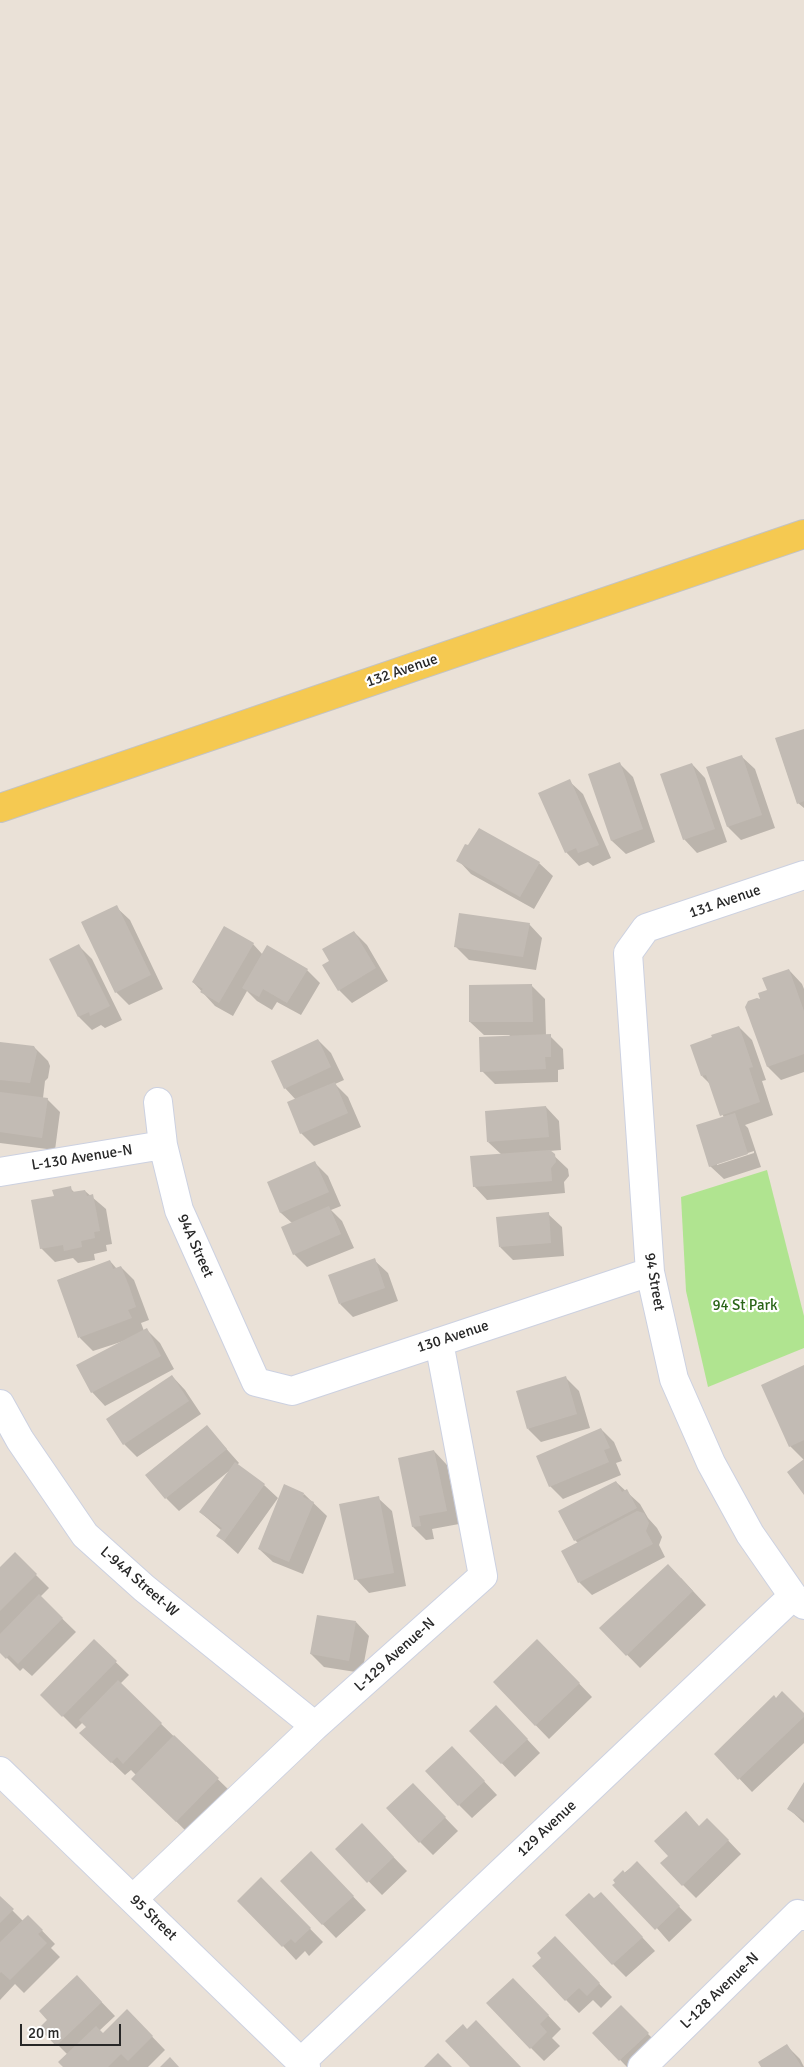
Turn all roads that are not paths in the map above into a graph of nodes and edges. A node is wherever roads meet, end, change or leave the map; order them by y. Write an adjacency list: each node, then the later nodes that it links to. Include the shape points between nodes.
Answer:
1 (804, 534): 2 (main road, 132 Avenue)
2 (0, 808)
3 (804, 875): 4 (street, 131 Avenue)
4 (646, 928): 8 (street, 94 Street, via 628,953)
5 (158, 1102): 6 (street, 94A Street)
6 (164, 1145): 7 (street, L-130 Avenue-N); 10 (street, 94A Street, via 179,1210)
7 (0, 1172)
8 (650, 1272): 9 (street, 130 Avenue); 12 (street, 94 Street, via 674,1379 711,1463 750,1534)
9 (439, 1342): 10 (street, 130 Avenue, via 292,1391); 13 (street, L-129 Avenue-N, via 484,1576)
10 (256, 1382)
11 (0, 1404): 13 (street, L-94A Street-W, via 20,1440 85,1535 144,1588)
12 (799, 1600): 17 (street, 129 Avenue)
13 (315, 1726): 15 (street, L-129 Avenue-N)
14 (0, 1771): 15 (street, 95 Street)
15 (133, 1899): 17 (street, 95 Street)
16 (801, 1915): 18 (street, L-128 Avenue-N)
17 (303, 2065)
18 (642, 2067)

